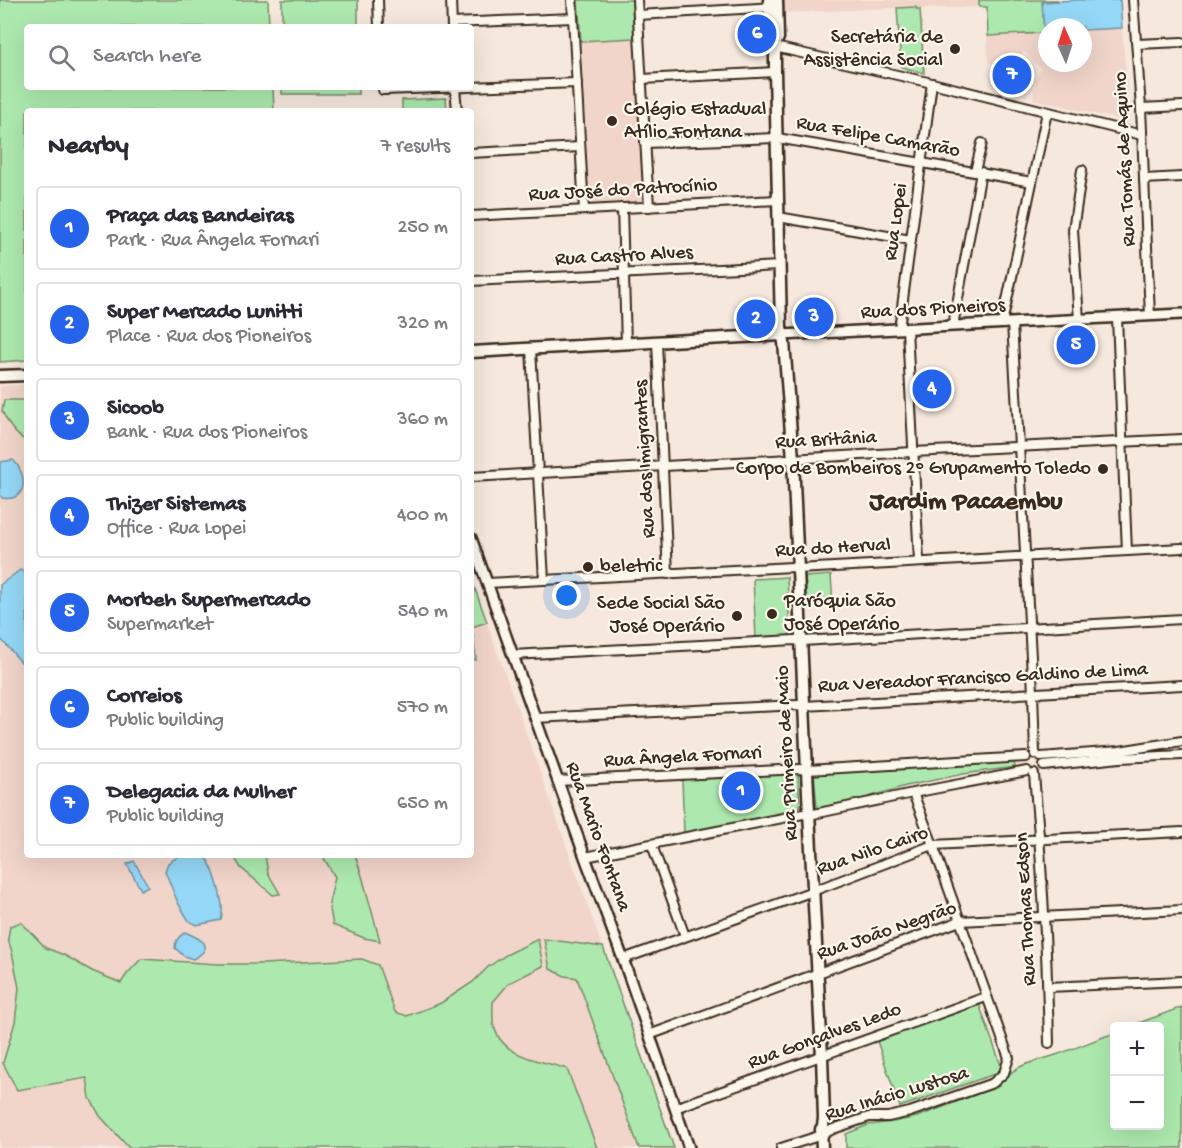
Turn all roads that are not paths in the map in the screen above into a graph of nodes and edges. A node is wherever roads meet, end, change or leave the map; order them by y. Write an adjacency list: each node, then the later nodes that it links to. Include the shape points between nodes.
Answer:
1 (378, 0): 9 (street)
2 (451, 0): 10 (street)
3 (572, 0): 8 (street)
4 (637, 0): 7 (street)
5 (1133, 0): 13 (street, Rua Tomás de Aquino)
6 (773, 4): 7 (street); 14 (main road, Rua Primeiro de Maio, via 778,38)
7 (638, 15): 16 (street)
8 (573, 18): 11 (street); 17 (street)
9 (379, 24)
10 (452, 24)
11 (469, 24)
12 (1182, 42): 13 (street)
13 (1137, 44): 23 (street, Rua Tomás de Aquino)
14 (775, 46): 15 (main road, Rua Primeiro de Maio); 18 (street)
15 (775, 72): 16 (street); 26 (main road, Rua Primeiro de Maio)
16 (642, 80): 27 (street)
17 (577, 83): 19 (street); 29 (street)
18 (932, 83): 24 (street); 31 (street, Rua Lopei)
19 (474, 86)
20 (455, 90): 22 (street)
21 (1182, 106): 23 (street)
22 (457, 108)
23 (1141, 108): 25 (street, Rua Tomás de Aquino)
24 (1047, 112): 25 (street); 36 (street)
25 (1142, 135): 35 (street, Rua Tomás de Aquino)
26 (777, 138): 27 (street, Rua Felipe Camarão); 31 (street, Rua Felipe Camarão); 37 (main road, Rua Primeiro de Maio)
27 (645, 143): 38 (street)
28 (982, 143): 33 (street)
29 (580, 147): 30 (street); 40 (street)
30 (474, 153)
31 (921, 162): 33 (street, Rua Felipe Camarão); 43 (street, Rua Lopei)
32 (1082, 170): 50 (street, via 1073,230)
33 (978, 172): 36 (street, Rua Felipe Camarão); 52 (street)
34 (1182, 177): 35 (street)
35 (1144, 179): 48 (street, Rua Tomás de Aquino)
36 (1032, 182): 51 (street)
37 (777, 200): 38 (street, Rua José do Patrocínio); 42 (main road, Rua Primeiro de Maio)
38 (649, 207): 39 (street, Rua José do Patrocínio)
39 (622, 208): 40 (street, Rua José do Patrocínio); 45 (street)
40 (584, 210): 41 (street, Rua José do Patrocínio)
41 (474, 216)
42 (778, 217): 43 (street); 44 (main road, Rua Primeiro de Maio)
43 (911, 240): 53 (street, Rua Lopei)
44 (779, 266): 45 (street, Rua Castro Alves); 54 (main road, Rua Primeiro de Maio)
45 (624, 274): 46 (street, Rua Castro Alves); 56 (street)
46 (474, 281)
47 (1182, 314): 48 (street, Rua dos Pioneiros)
48 (1150, 316): 49 (street, Rua dos Pioneiros)
49 (1117, 318): 50 (street, Rua dos Pioneiros); 62 (street)
50 (1079, 320): 51 (street, Rua dos Pioneiros)
51 (1007, 324): 52 (street, Rua dos Pioneiros); 63 (street)
52 (953, 327): 53 (street, Rua dos Pioneiros)
53 (903, 329): 54 (street, Rua dos Pioneiros); 64 (street, Rua Lopei)
54 (782, 335): 55 (main road, Rua dos Pioneiros); 65 (main road, Rua Primeiro de Maio)
55 (657, 342): 56 (main road, Rua dos Pioneiros); 66 (street, Rua dos Imigrantes)
56 (626, 344): 57 (main road, Rua dos Pioneiros)
57 (531, 349): 58 (main road, Rua dos Pioneiros); 67 (street)
58 (474, 352)
59 (24, 375): 60 (main road)
60 (0, 376)
61 (1182, 439): 62 (street, Rua Britânia)
62 (1123, 442): 63 (street, Rua Britânia); 71 (street)
63 (1019, 447): 64 (street, Rua Britânia); 72 (street)
64 (913, 452): 65 (street, Rua Britânia); 73 (street, Rua Lopei)
65 (789, 459): 66 (street, Rua Britânia); 74 (main road, Rua Primeiro de Maio)
66 (663, 466): 67 (street, Rua Britânia); 75 (street, Rua dos Imigrantes)
67 (538, 473): 68 (street, Rua Britânia); 76 (street)
68 (474, 477)
69 (474, 546): 77 (street, Rua Mario Fontana)
70 (1182, 548): 71 (street, Rua do Herval)
71 (1127, 551): 72 (street, Rua do Herval)
72 (1025, 556): 73 (street, Rua do Herval); 79 (street)
73 (919, 561): 74 (street, Rua do Herval)
74 (795, 568): 75 (street, Rua do Herval); 80 (main road, Rua Primeiro de Maio)
75 (668, 574): 76 (street, Rua do Herval)
76 (544, 580): 77 (street, Rua do Herval)
77 (487, 583): 81 (street, Rua Mario Fontana)
78 (1182, 619): 79 (street)
79 (1029, 627): 80 (street); 83 (street)
80 (798, 640): 81 (street); 84 (main road, Rua Primeiro de Maio)
81 (512, 655): 85 (street, Rua Mario Fontana)
82 (1182, 685): 83 (street, Rua Vereador Francisco Galdino de Lima)
83 (1033, 692): 84 (street, Rua Vereador Francisco Galdino de Lima); 88 (street)
84 (801, 705): 85 (street, Rua Vereador Francisco Galdino de Lima); 92 (main road, Rua Primeiro de Maio)
85 (535, 718): 94 (street, Rua Mario Fontana)
86 (1182, 741): 89 (street)
87 (1182, 754): 89 (street)
88 (1038, 755): 89 (street); 90 (street); 91 (street)
89 (1119, 755): 91 (street)
90 (1026, 758): 92 (street, Rua Ângela Fornari); 93 (street, via 1024,763)
91 (1044, 766): 93 (street, via 1040,772)
92 (803, 769): 94 (street, Rua Ângela Fornari); 96 (main road, Rua Primeiro de Maio)
93 (1031, 772): 95 (street); 98 (street, Rua Thomas Edson)
94 (557, 781): 101 (street, Rua Mario Fontana)
95 (913, 792): 96 (street); 100 (street)
96 (806, 814): 99 (street); 102 (main road, Rua Primeiro de Maio)
97 (1182, 832): 98 (street, Rua Nilo Cairo)
98 (1040, 840): 100 (street, Rua Nilo Cairo); 104 (street, Rua Thomas Edson)
99 (652, 845): 101 (street); 106 (street)
100 (933, 845): 102 (street, Rua Nilo Cairo); 105 (street)
101 (585, 857): 107 (street, Rua Mario Fontana)
102 (810, 891): 106 (street, Rua Nilo Cairo); 108 (main road, Rua Primeiro de Maio)
103 (1182, 910): 104 (street, Rua João Negrão)
104 (1044, 916): 105 (street, Rua João Negrão); 110 (street, Rua Thomas Edson)
105 (960, 921): 108 (street, Rua João Negrão); 111 (street)
106 (685, 936): 107 (street, Rua Nilo Cairo)
107 (623, 959): 112 (street, Rua Mario Fontana)
108 (814, 975): 112 (street, Rua João Negrão); 114 (main road, Rua Primeiro de Maio)
109 (1182, 981): 110 (street)
110 (1048, 987): 113 (street, Rua Thomas Edson)
111 (986, 997): 114 (street, Rua Gonçalves Ledo); 116 (street, Rua Inácio Lustosa, via 1009,1058 1004,1073 993,1083 910,1112 869,1117)
112 (649, 1035): 115 (street, Rua Mario Fontana)
113 (1049, 1043)
114 (819, 1057): 115 (street, Rua Gonçalves Ledo); 116 (main road, Rua Primeiro de Maio)
115 (675, 1108): 117 (street, Rua Mario Fontana)
116 (822, 1135): 118 (street, Rua Inácio Lustosa); 119 (main road, Rua Primeiro de Maio)
117 (689, 1148)
118 (781, 1148)
119 (822, 1148)

